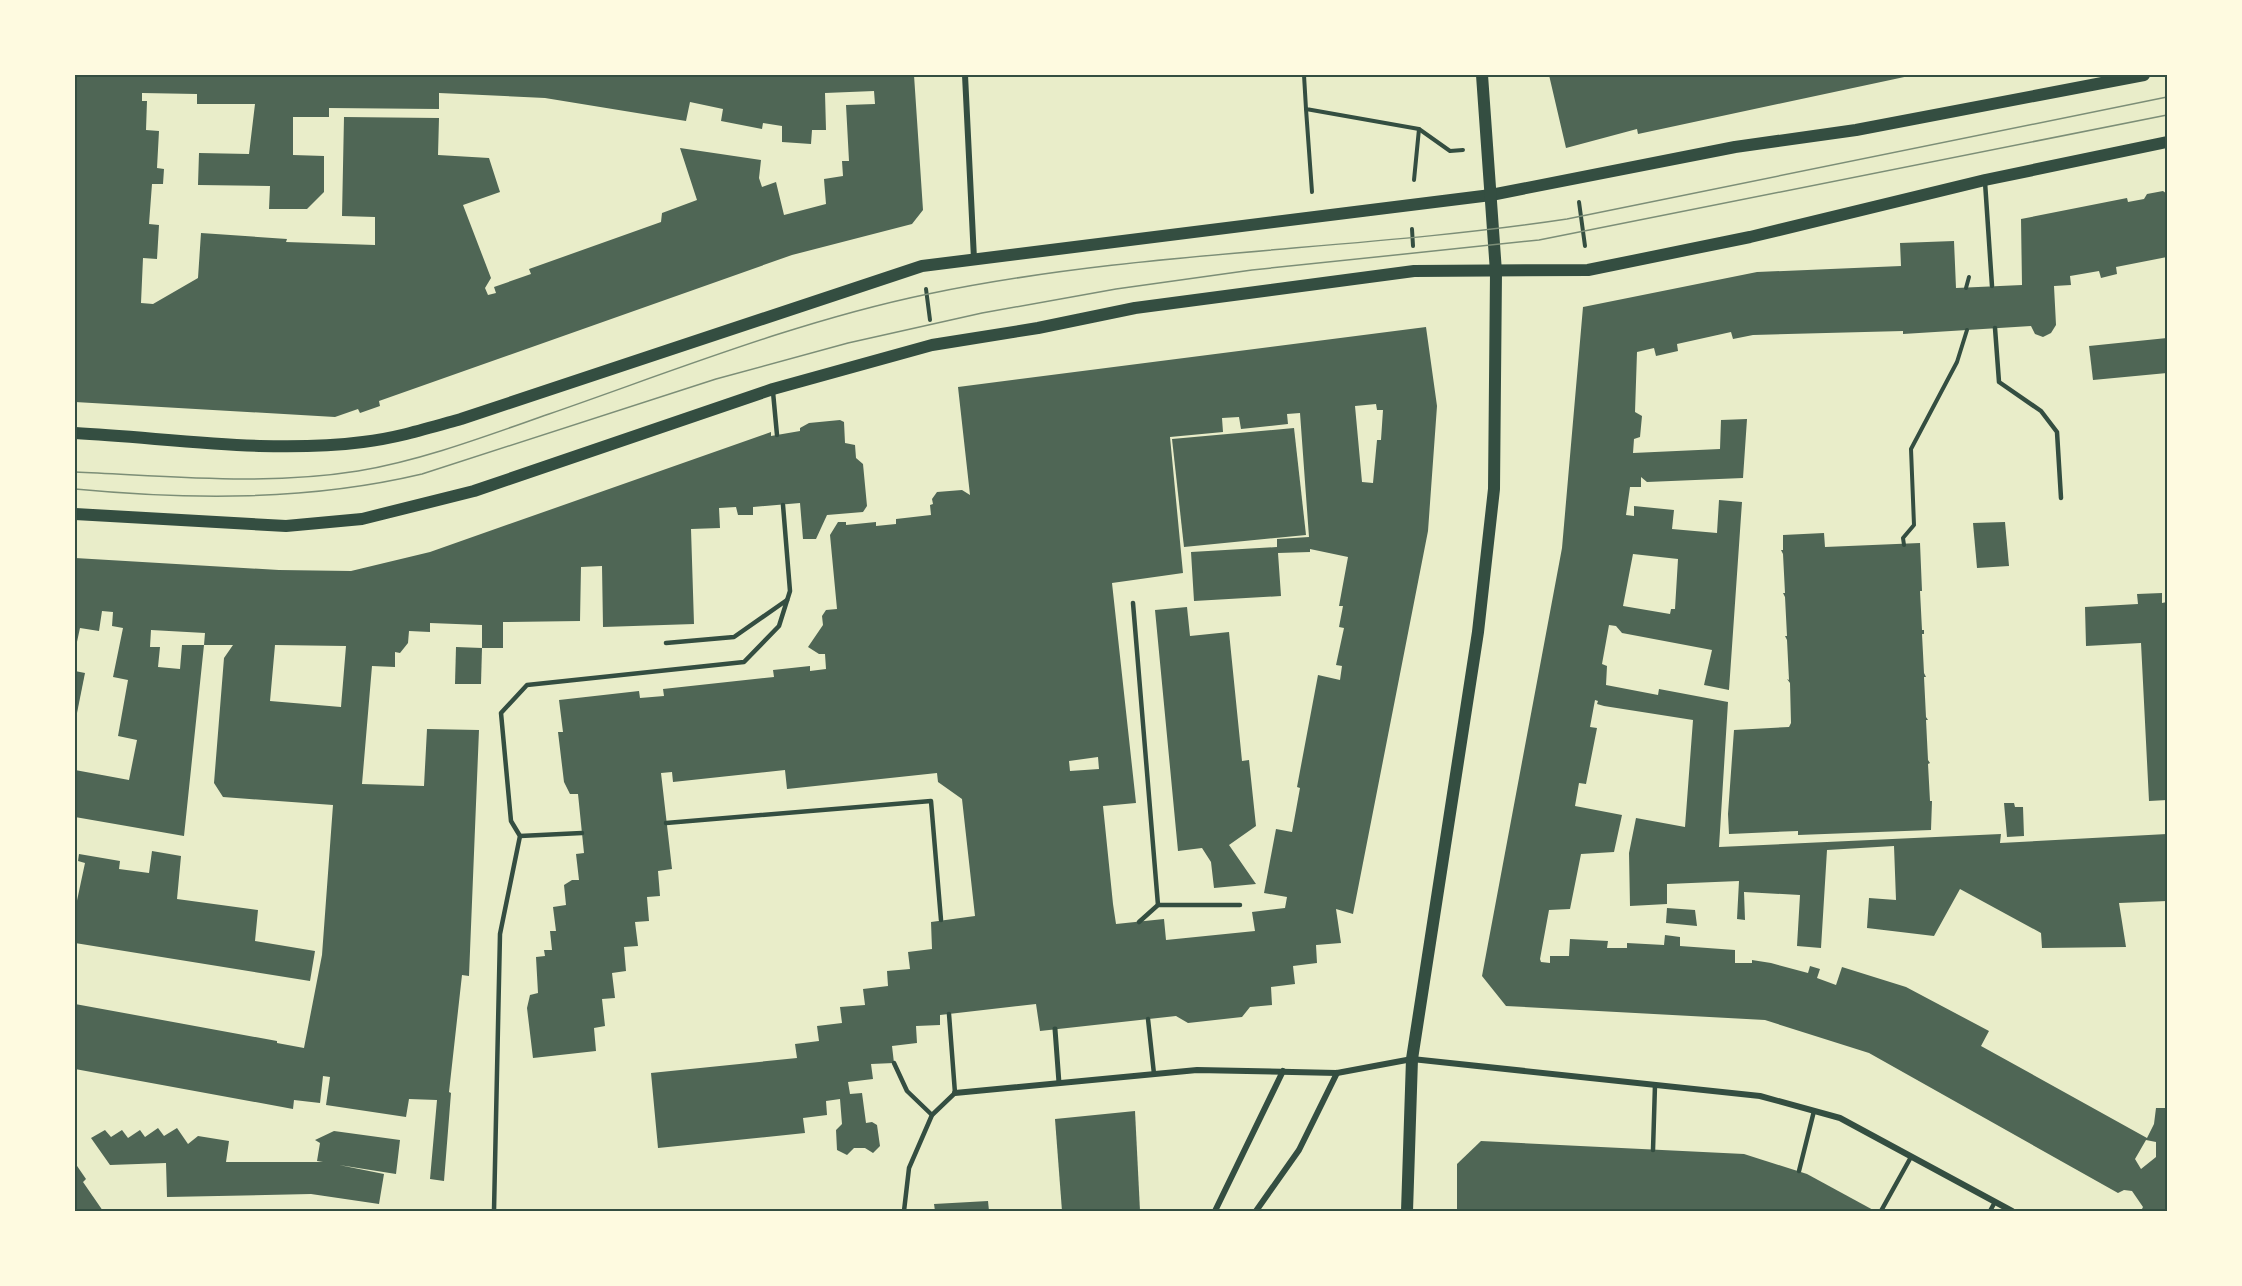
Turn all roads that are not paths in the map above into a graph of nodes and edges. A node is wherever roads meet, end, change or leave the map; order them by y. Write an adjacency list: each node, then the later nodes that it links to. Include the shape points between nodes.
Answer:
1 (965, 75): 7 (street)
2 (1482, 75): 6 (main road)
3 (2144, 75): 6 (main road, via 1856,130 1735,147)
4 (2167, 141): 5 (main road)
5 (1985, 180): 8 (main road, via 1750,237 1588,270); 9 (lane)
6 (1491, 195): 7 (main road); 8 (main road)
7 (974, 259): 12 (main road, via 922,266 395,438 320,446)
8 (1496, 272): 11 (main road, via 1414,271 1136,308 933,345); 30 (main road, via 1494,489 1478,632)
9 (1992, 286)
10 (1995, 328): 14 (lane, via 2000,382 2041,411 2057,432)
11 (773, 389): 13 (lane); 16 (main road, via 474,491 362,519 286,526)
12 (75, 432)
13 (777, 435)
14 (2061, 498)
15 (783, 506): 17 (lane, via 790,591)
16 (75, 514)
17 (787, 600): 19 (lane, via 734,637); 22 (lane, via 779,626 744,662 527,685 501,713 511,821)
18 (1133, 603): 23 (lane)
19 (666, 643)
20 (666, 823): 25 (lane, via 930,801)
21 (582, 832): 22 (lane)
22 (520, 836): 44 (lane, via 500,934)
23 (1158, 905): 24 (lane); 26 (lane)
24 (1240, 905)
25 (941, 920)
26 (1139, 922)
27 (949, 1014): 37 (lane)
28 (1148, 1019): 34 (lane)
29 (1055, 1029): 35 (street)
30 (1412, 1059): 33 (street); 36 (street); 48 (main road)
31 (894, 1063): 39 (lane, via 907,1091)
32 (1283, 1071): 33 (street); 34 (street); 46 (street)
33 (1337, 1073): 47 (street, via 1299,1149)
34 (1154, 1074): 35 (street)
35 (1059, 1083): 37 (street)
36 (1655, 1085): 38 (street, via 1760,1096); 40 (lane)
37 (955, 1093): 39 (lane)
38 (1814, 1111): 41 (street, via 1840,1118); 42 (lane)
39 (932, 1115): 45 (lane, via 909,1168)
40 (1653, 1150)
41 (1911, 1156): 43 (street); 49 (lane)
42 (1799, 1171)
43 (1995, 1202): 50 (lane); 51 (street)
44 (494, 1211)
45 (904, 1211)
46 (1215, 1211)
47 (1256, 1211)
48 (1407, 1211)
49 (1881, 1211)
50 (1990, 1211)
51 (2012, 1211)

